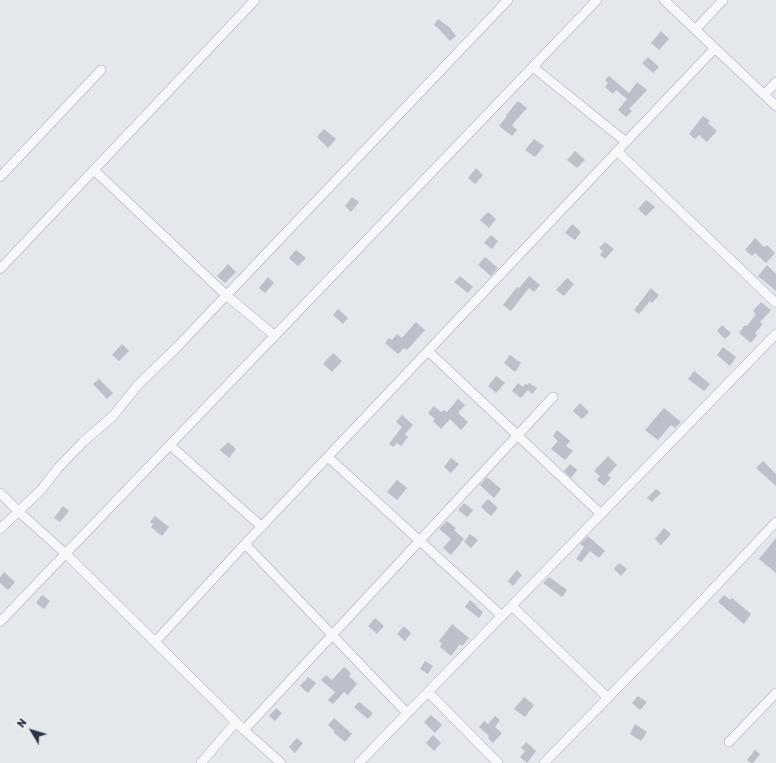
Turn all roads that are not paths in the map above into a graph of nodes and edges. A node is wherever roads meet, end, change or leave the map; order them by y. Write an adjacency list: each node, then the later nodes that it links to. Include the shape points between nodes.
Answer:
1 (255, 0): 15 (street)
2 (508, 0): 18 (street)
3 (597, 0): 8 (street)
4 (664, 0): 6 (street)
5 (723, 0): 6 (street)
6 (695, 30): 7 (street)
7 (715, 48): 11 (street); 13 (street)
8 (533, 67): 13 (street); 21 (street)
9 (101, 70): 16 (street)
10 (776, 82): 11 (street)
11 (764, 95): 12 (street)
12 (776, 106)
13 (626, 142): 14 (street)
14 (617, 151): 19 (street); 22 (street)
15 (94, 170): 17 (street); 18 (street)
16 (0, 177)
17 (0, 269)
18 (226, 295): 21 (street); 28 (street, via 137,386 113,416 83,442 41,490)
19 (776, 303)
20 (776, 334): 29 (street)
21 (275, 336): 25 (street)
22 (428, 351): 24 (street); 26 (street)
23 (553, 397): 24 (street)
24 (518, 435): 29 (street); 33 (street)
25 (170, 445): 31 (street); 35 (street)
26 (328, 457): 31 (street); 33 (street)
27 (0, 493): 28 (street)
28 (18, 511): 32 (street); 35 (street)
29 (601, 514): 36 (street)
30 (776, 522): 43 (street)
31 (262, 526): 34 (street)
32 (0, 529)
33 (420, 540): 37 (street); 39 (street)
34 (245, 544): 39 (street); 40 (street)
35 (66, 554): 38 (street); 40 (street)
36 (512, 606): 37 (street); 43 (street)
37 (502, 616): 41 (street)
38 (0, 622)
39 (332, 635): 44 (street); 46 (street)
40 (155, 642): 45 (street)
41 (428, 692): 44 (street); 51 (street)
42 (776, 693): 47 (street)
43 (608, 698): 52 (street)
44 (407, 713): 50 (street)
45 (236, 722): 46 (street); 48 (street)
46 (244, 730): 49 (street)
47 (729, 742)
48 (201, 763)
49 (281, 763)
50 (359, 763)
51 (498, 763)
52 (544, 763)

